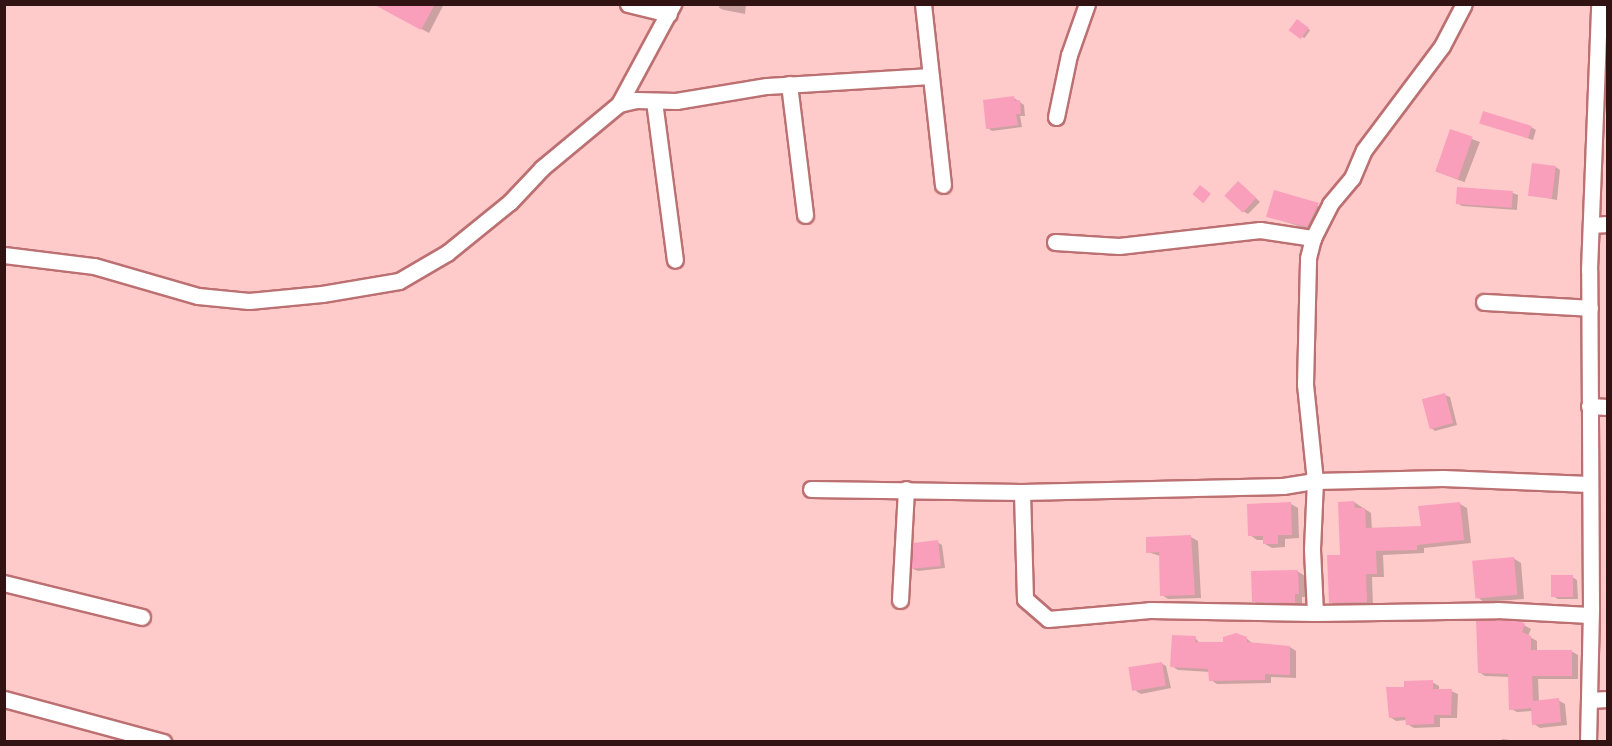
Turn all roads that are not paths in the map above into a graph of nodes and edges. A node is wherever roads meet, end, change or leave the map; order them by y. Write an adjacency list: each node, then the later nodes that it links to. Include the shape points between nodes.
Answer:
1 (628, 4): 6 (street)
2 (923, 4): 7 (street)
3 (1087, 4): 11 (street, via 1069,56)
4 (1464, 4): 16 (street, via 1442,46 1364,150 1352,177 1330,204)
5 (1599, 4): 15 (street)
6 (671, 9): 10 (street)
7 (932, 76): 8 (street); 12 (street)
8 (789, 84): 9 (street); 13 (street)
9 (654, 101): 10 (street); 19 (street)
10 (619, 104): 18 (street, via 447,253 399,281 322,294 249,300 198,296 94,266)
11 (1056, 117)
12 (943, 185)
13 (805, 215)
14 (1608, 224): 15 (street)
15 (1591, 225): 21 (street)
16 (1313, 238): 17 (street, via 1260,230 1119,246); 24 (street, via 1308,258 1305,384)
17 (1055, 242)
18 (4, 255)
19 (675, 260)
20 (1484, 302): 21 (street)
21 (1590, 308): 22 (street)
22 (1589, 406): 23 (street); 25 (street)
23 (1608, 407)
24 (1315, 481): 25 (street, via 1443,478); 28 (street, via 1283,486); 31 (street)
25 (1589, 484): 32 (street)
26 (811, 489): 27 (street)
27 (906, 489): 28 (street); 30 (street)
28 (1022, 492): 31 (street, via 1024,599 1048,619 1150,610)
29 (4, 583): 33 (street)
30 (900, 600)
31 (1315, 613): 32 (street, via 1497,610)
32 (1589, 615): 36 (street)
33 (142, 617)
34 (4, 699): 37 (street)
35 (1608, 699): 36 (street)
36 (1589, 700): 38 (street)
37 (163, 741)
38 (1588, 741)

